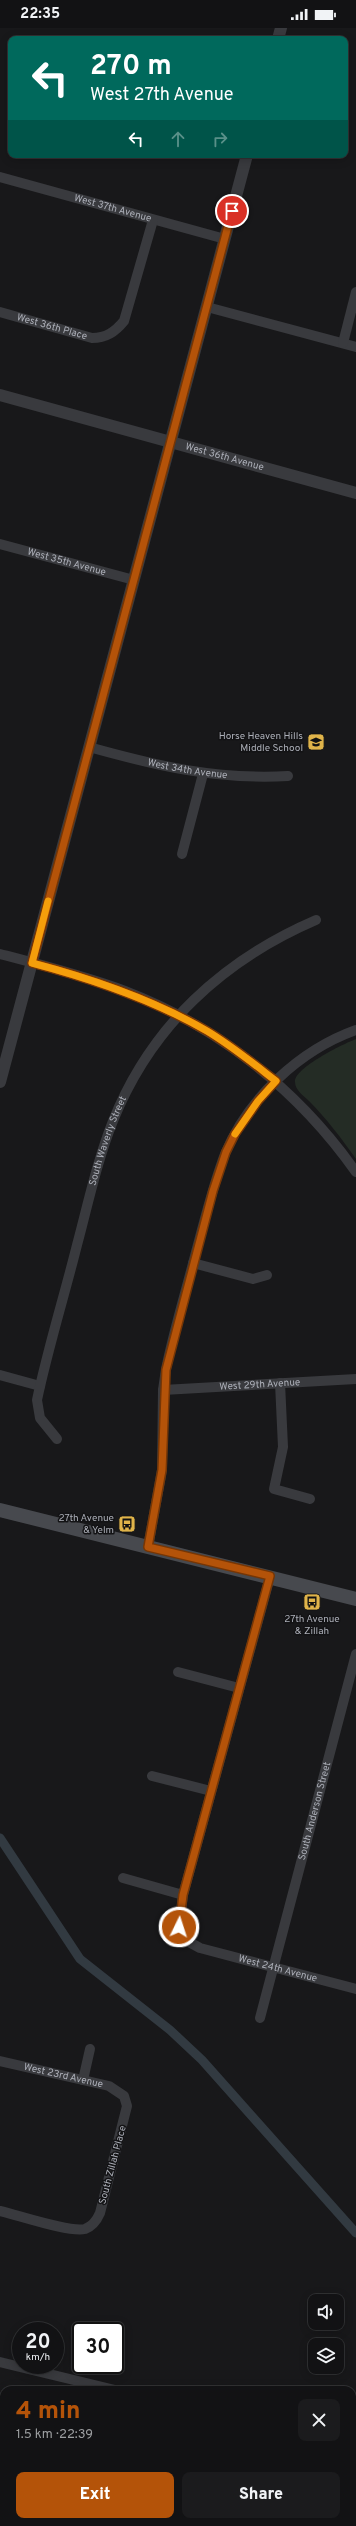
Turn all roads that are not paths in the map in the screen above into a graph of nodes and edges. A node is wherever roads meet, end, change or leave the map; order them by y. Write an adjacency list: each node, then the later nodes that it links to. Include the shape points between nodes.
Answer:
1 (246, 158): 4 (street)
2 (0, 177): 3 (street, West 37th Avenue)
3 (153, 220): 4 (street, West 37th Avenue); 7 (street, West 36th Place, via 124,321 116,331 92,338)
4 (225, 239): 6 (street)
5 (356, 292): 8 (street)
6 (207, 307): 8 (street); 11 (street)
7 (0, 312)
8 (342, 343): 9 (street)
9 (356, 347)
10 (0, 395): 11 (street, West 36th Avenue)
11 (171, 442): 12 (street, West 36th Avenue); 14 (street)
12 (356, 493)
13 (0, 544): 14 (street, West 35th Avenue)
14 (134, 580): 15 (street)
15 (89, 747): 16 (street, West 34th Avenue, via 152,764); 21 (street)
16 (203, 774): 17 (street, West 34th Avenue, via 262,778); 18 (street)
17 (288, 776)
18 (182, 854)
19 (316, 920): 22 (street, South Waverly Street, via 274,939 231,967)
20 (0, 954): 21 (street)
21 (32, 963): 22 (street, via 126,991); 24 (street)
22 (179, 1015): 25 (street, via 231,1046); 32 (street, South Waverly Street, via 143,1062 113,1121 100,1160)
23 (356, 1030): 25 (street, via 322,1045)
24 (1, 1078)
25 (276, 1081): 26 (street, via 316,1120); 27 (street, via 247,1116 226,1152)
26 (356, 1172)
27 (193, 1264): 28 (street, via 253,1279); 33 (street, via 167,1362)
28 (267, 1275)
29 (0, 1375): 32 (street)
30 (356, 1378): 31 (street, West 29th Avenue)
31 (280, 1383): 33 (street, West 29th Avenue); 35 (street, via 283,1447 274,1489)
32 (40, 1386): 34 (street, South Waverly Street, via 37,1400 40,1418)
33 (163, 1390): 37 (street, via 162,1470)
34 (57, 1439)
35 (310, 1499)
36 (0, 1510): 37 (main road)
37 (148, 1547): 38 (main road)
38 (270, 1576): 39 (main road); 42 (street)
39 (356, 1599)
40 (356, 1654): 47 (street, South Anderson Street)
41 (178, 1672): 42 (street)
42 (240, 1688): 44 (street)
43 (152, 1776): 44 (street)
44 (211, 1791): 46 (street)
45 (123, 1878): 46 (street)
46 (183, 1895): 47 (street, West 24th Avenue, via 179,1927 189,1942 200,1948)
47 (274, 1967): 48 (street, West 24th Avenue); 49 (street, South Anderson Street)
48 (356, 1989)
49 (260, 2018)
50 (90, 2050): 52 (street)
51 (0, 2061): 52 (street, West 23rd Avenue)
52 (83, 2080): 53 (street, West 23rd Avenue, via 109,2086)
53 (124, 2096): 54 (street, South Zillah Place, via 127,2115 98,2219 86,2228 72,2229)
54 (0, 2211)
55 (0, 2362): 56 (street)
56 (99, 2386)

